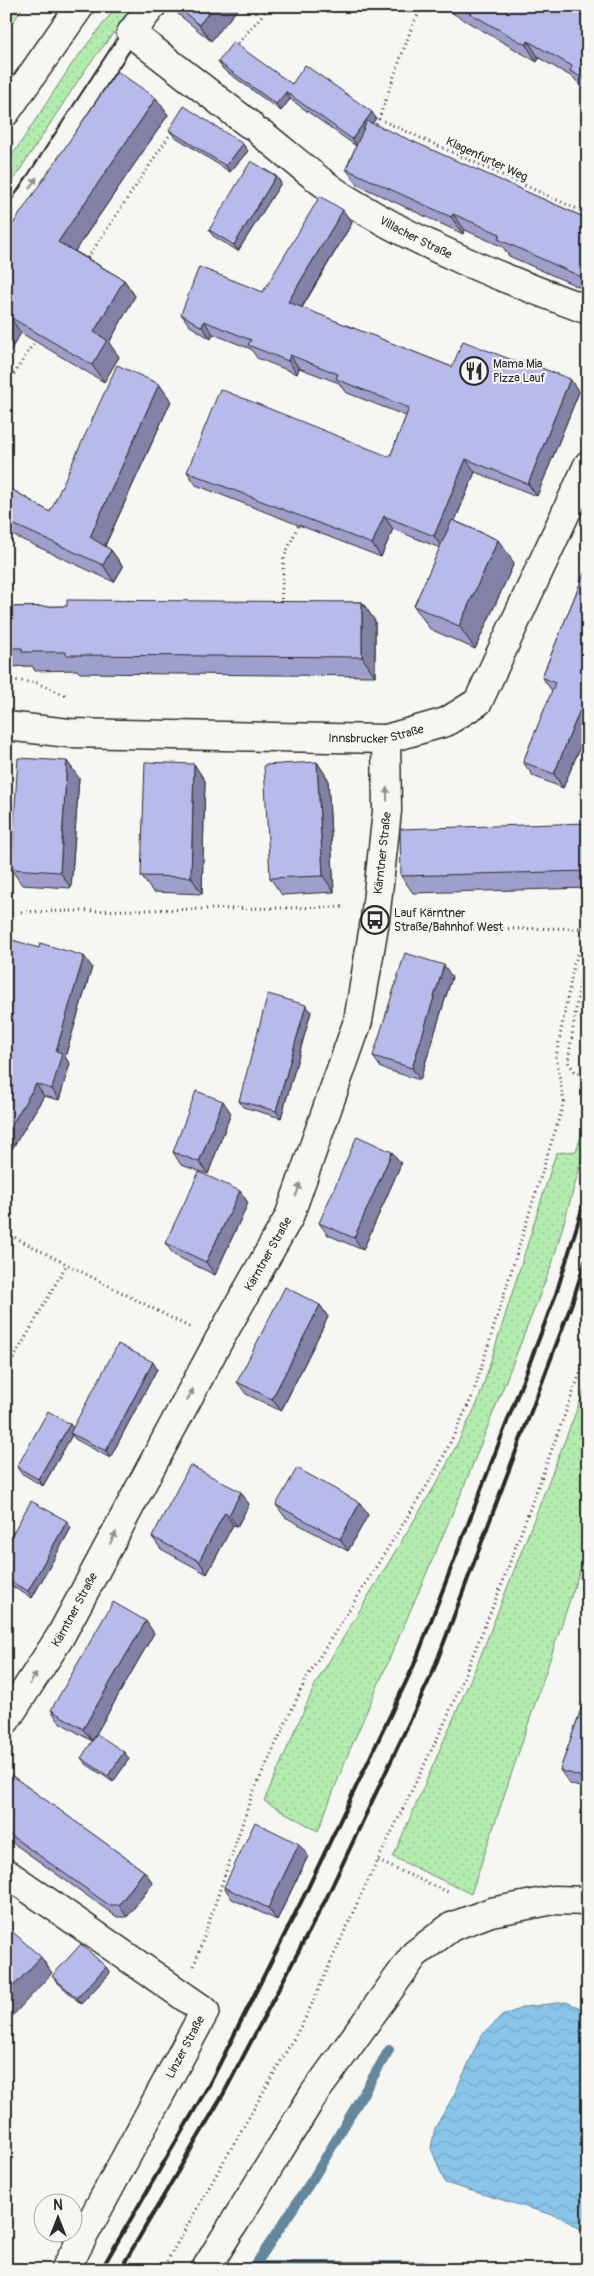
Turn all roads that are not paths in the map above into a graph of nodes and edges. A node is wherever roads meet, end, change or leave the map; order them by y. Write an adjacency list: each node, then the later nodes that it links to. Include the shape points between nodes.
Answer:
1 (80, 6): 4 (street)
2 (152, 6): 3 (street)
3 (131, 33): 5 (lane, one-way to 3); 6 (street, Villacher Straße, via 345,198 437,250)
4 (6, 112)
5 (6, 224)
6 (588, 310)
7 (588, 465): 9 (street, Innsbrucker Straße, via 478,702 446,722)
8 (6, 726): 9 (street, Innsbrucker Straße, via 69,733)
9 (386, 739): 10 (street, Kärntner Straße, one-way to 9, via 60,1637 289,1217 358,1021 375,918 387,811)
10 (6, 1720)
11 (6, 1873): 13 (street, Linzer Straße, via 205,2011)
12 (588, 1901): 14 (street, via 554,1900 491,1912 451,1927 415,1954 314,2094)
13 (65, 2270)
14 (205, 2270)

